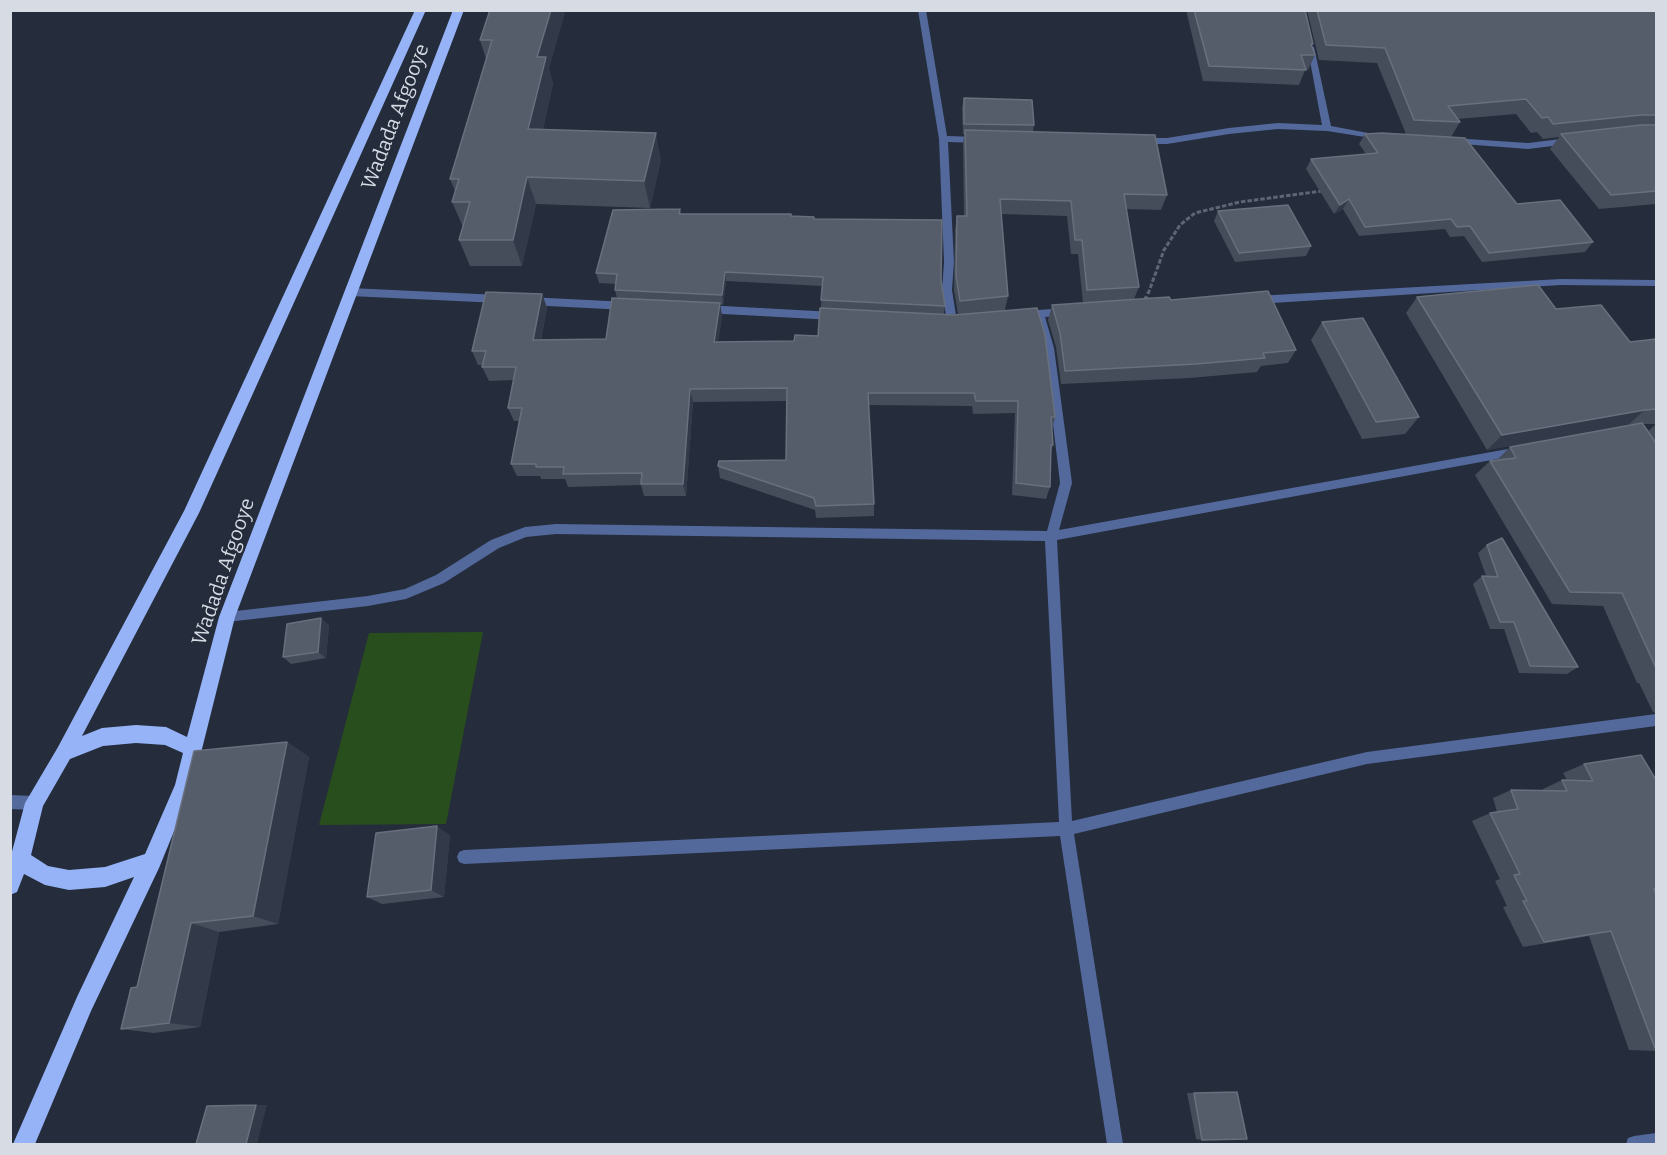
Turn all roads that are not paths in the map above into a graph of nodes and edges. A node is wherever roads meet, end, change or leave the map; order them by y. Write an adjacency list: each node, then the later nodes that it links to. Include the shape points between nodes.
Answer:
1 (421, 10): 27 (highway, Wadada Afgooye, via 191,513)
2 (459, 10): 13 (highway, Wadada Afgooye)
3 (922, 10): 6 (street)
4 (1307, 34): 5 (street)
5 (1327, 128): 7 (street); 10 (street, via 1278,126 1167,141)
6 (943, 139): 8 (street); 21 (street, via 949,262 946,290 957,321)
7 (1386, 139)
8 (990, 140)
9 (1584, 140): 11 (street, via 1528,146)
10 (1132, 141)
11 (1442, 141)
12 (1656, 283): 14 (street, via 1560,282)
13 (350, 292): 15 (street); 24 (highway, Wadada Afgooye)
14 (1247, 301)
15 (633, 306)
16 (692, 309): 20 (street)
17 (1074, 311): 18 (street)
18 (1039, 313): 19 (street); 23 (street, via 1048,348 1066,483)
19 (1017, 315)
20 (846, 316)
21 (940, 321)
22 (1533, 448): 23 (street)
23 (1051, 536): 24 (street, via 556,529 525,532 495,544 440,579 406,594); 30 (street)
24 (227, 617): 26 (highway, Wadada Afgooye)
25 (1656, 720): 30 (street, via 1367,758)
26 (193, 749): 27 (highway, via 166,736 136,734 102,737); 33 (highway, Wadada Afgooye)
27 (64, 753): 29 (highway, Wadada Afgooye)
28 (10, 802): 29 (street)
29 (34, 803): 32 (highway, Wadada Afgooye)
30 (1066, 829): 31 (street); 37 (street)
31 (464, 857)
32 (20, 860): 33 (highway, via 45,875 69,880 105,877); 34 (highway, Wadada Afgooye)
33 (152, 861): 36 (highway, Wadada Afgooye, via 84,1004)
34 (10, 885)
35 (1656, 1141): 38 (street)
36 (24, 1144)
37 (1115, 1144)
38 (1634, 1144)

